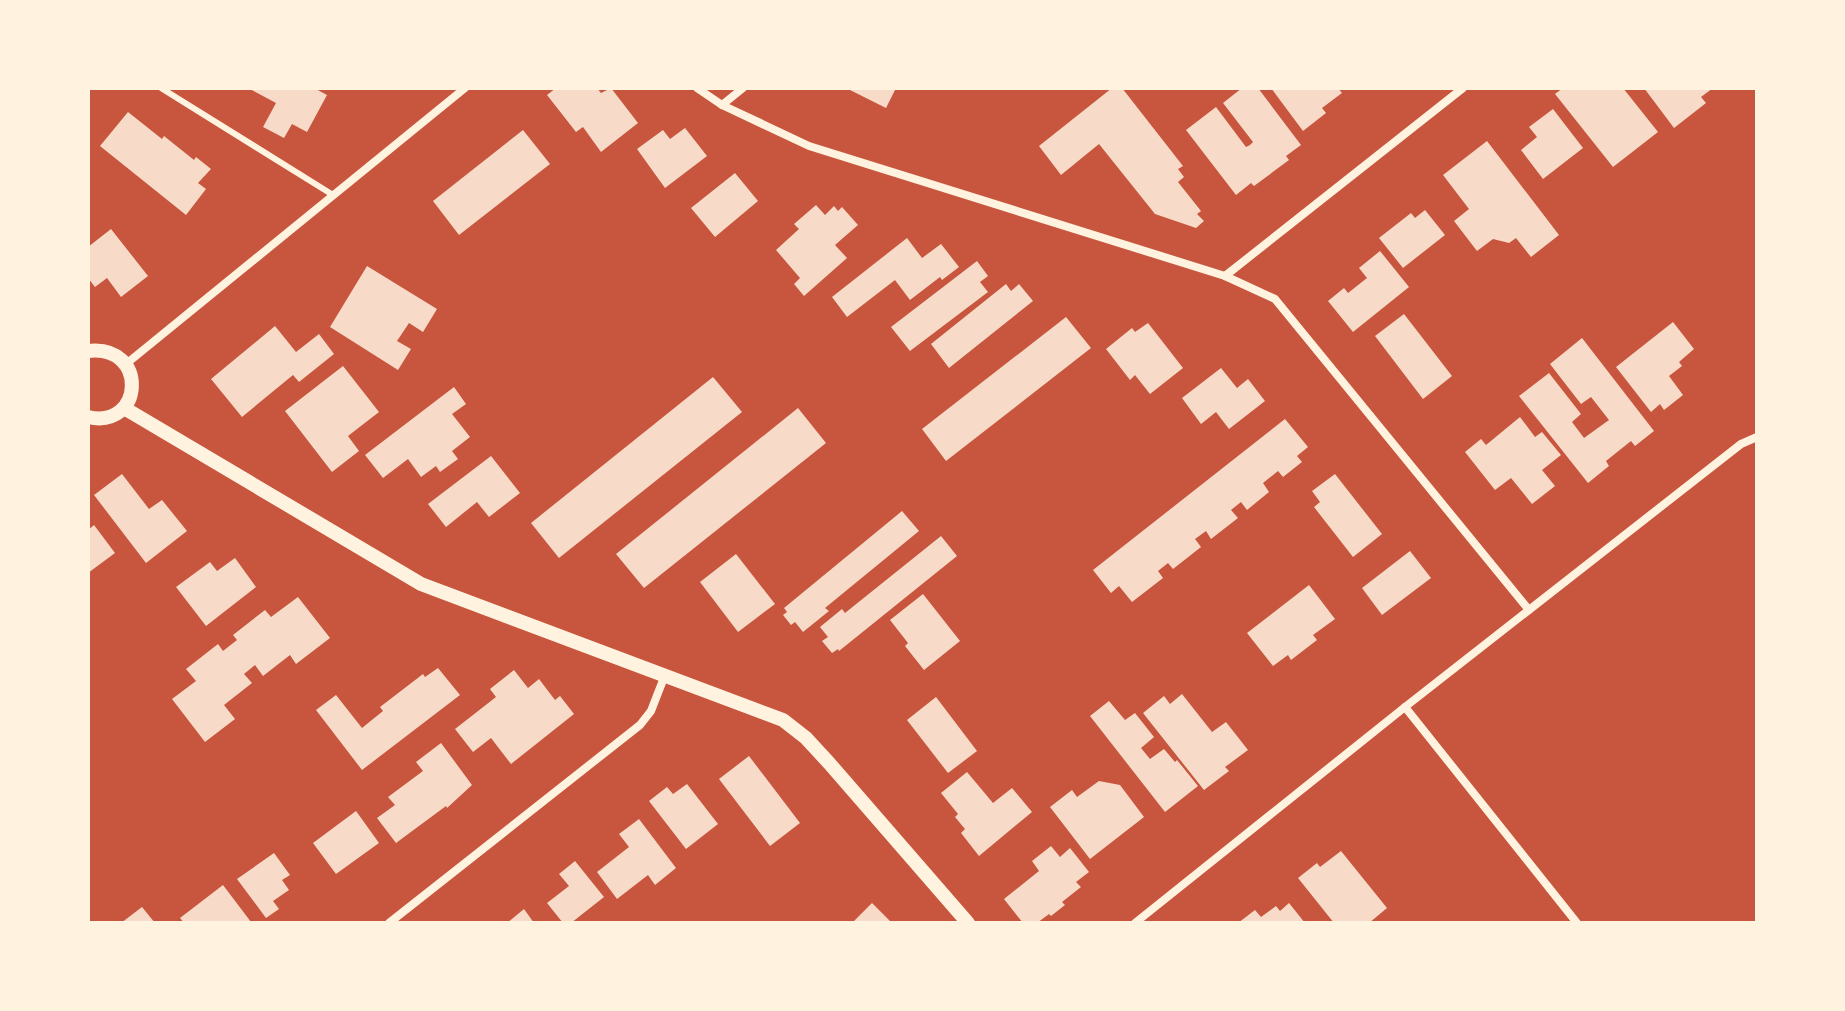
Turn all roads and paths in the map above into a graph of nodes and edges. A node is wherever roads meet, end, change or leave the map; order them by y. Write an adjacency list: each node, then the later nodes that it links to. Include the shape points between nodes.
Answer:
1 (161, 88): 7 (lane)
2 (465, 88): 7 (street)
3 (697, 88): 6 (street)
4 (743, 88): 6 (street)
5 (1463, 88): 8 (street)
6 (722, 105): 8 (street, via 809,146)
7 (333, 195): 10 (street)
8 (1225, 276): 14 (street, via 1275,299)
9 (88, 351): 10 (street, via 111,352)
10 (126, 364): 11 (street, via 132,387)
11 (124, 408): 12 (street, via 105,418); 15 (street, via 421,584)
12 (88, 417)
13 (1757, 437): 14 (street, via 1741,444)
14 (1529, 610): 16 (street)
15 (665, 674): 17 (street, via 640,725); 18 (street, via 783,720 806,738)
16 (1405, 707): 19 (street); 20 (street)
17 (389, 923)
18 (968, 923)
19 (1135, 923)
20 (1577, 923)

